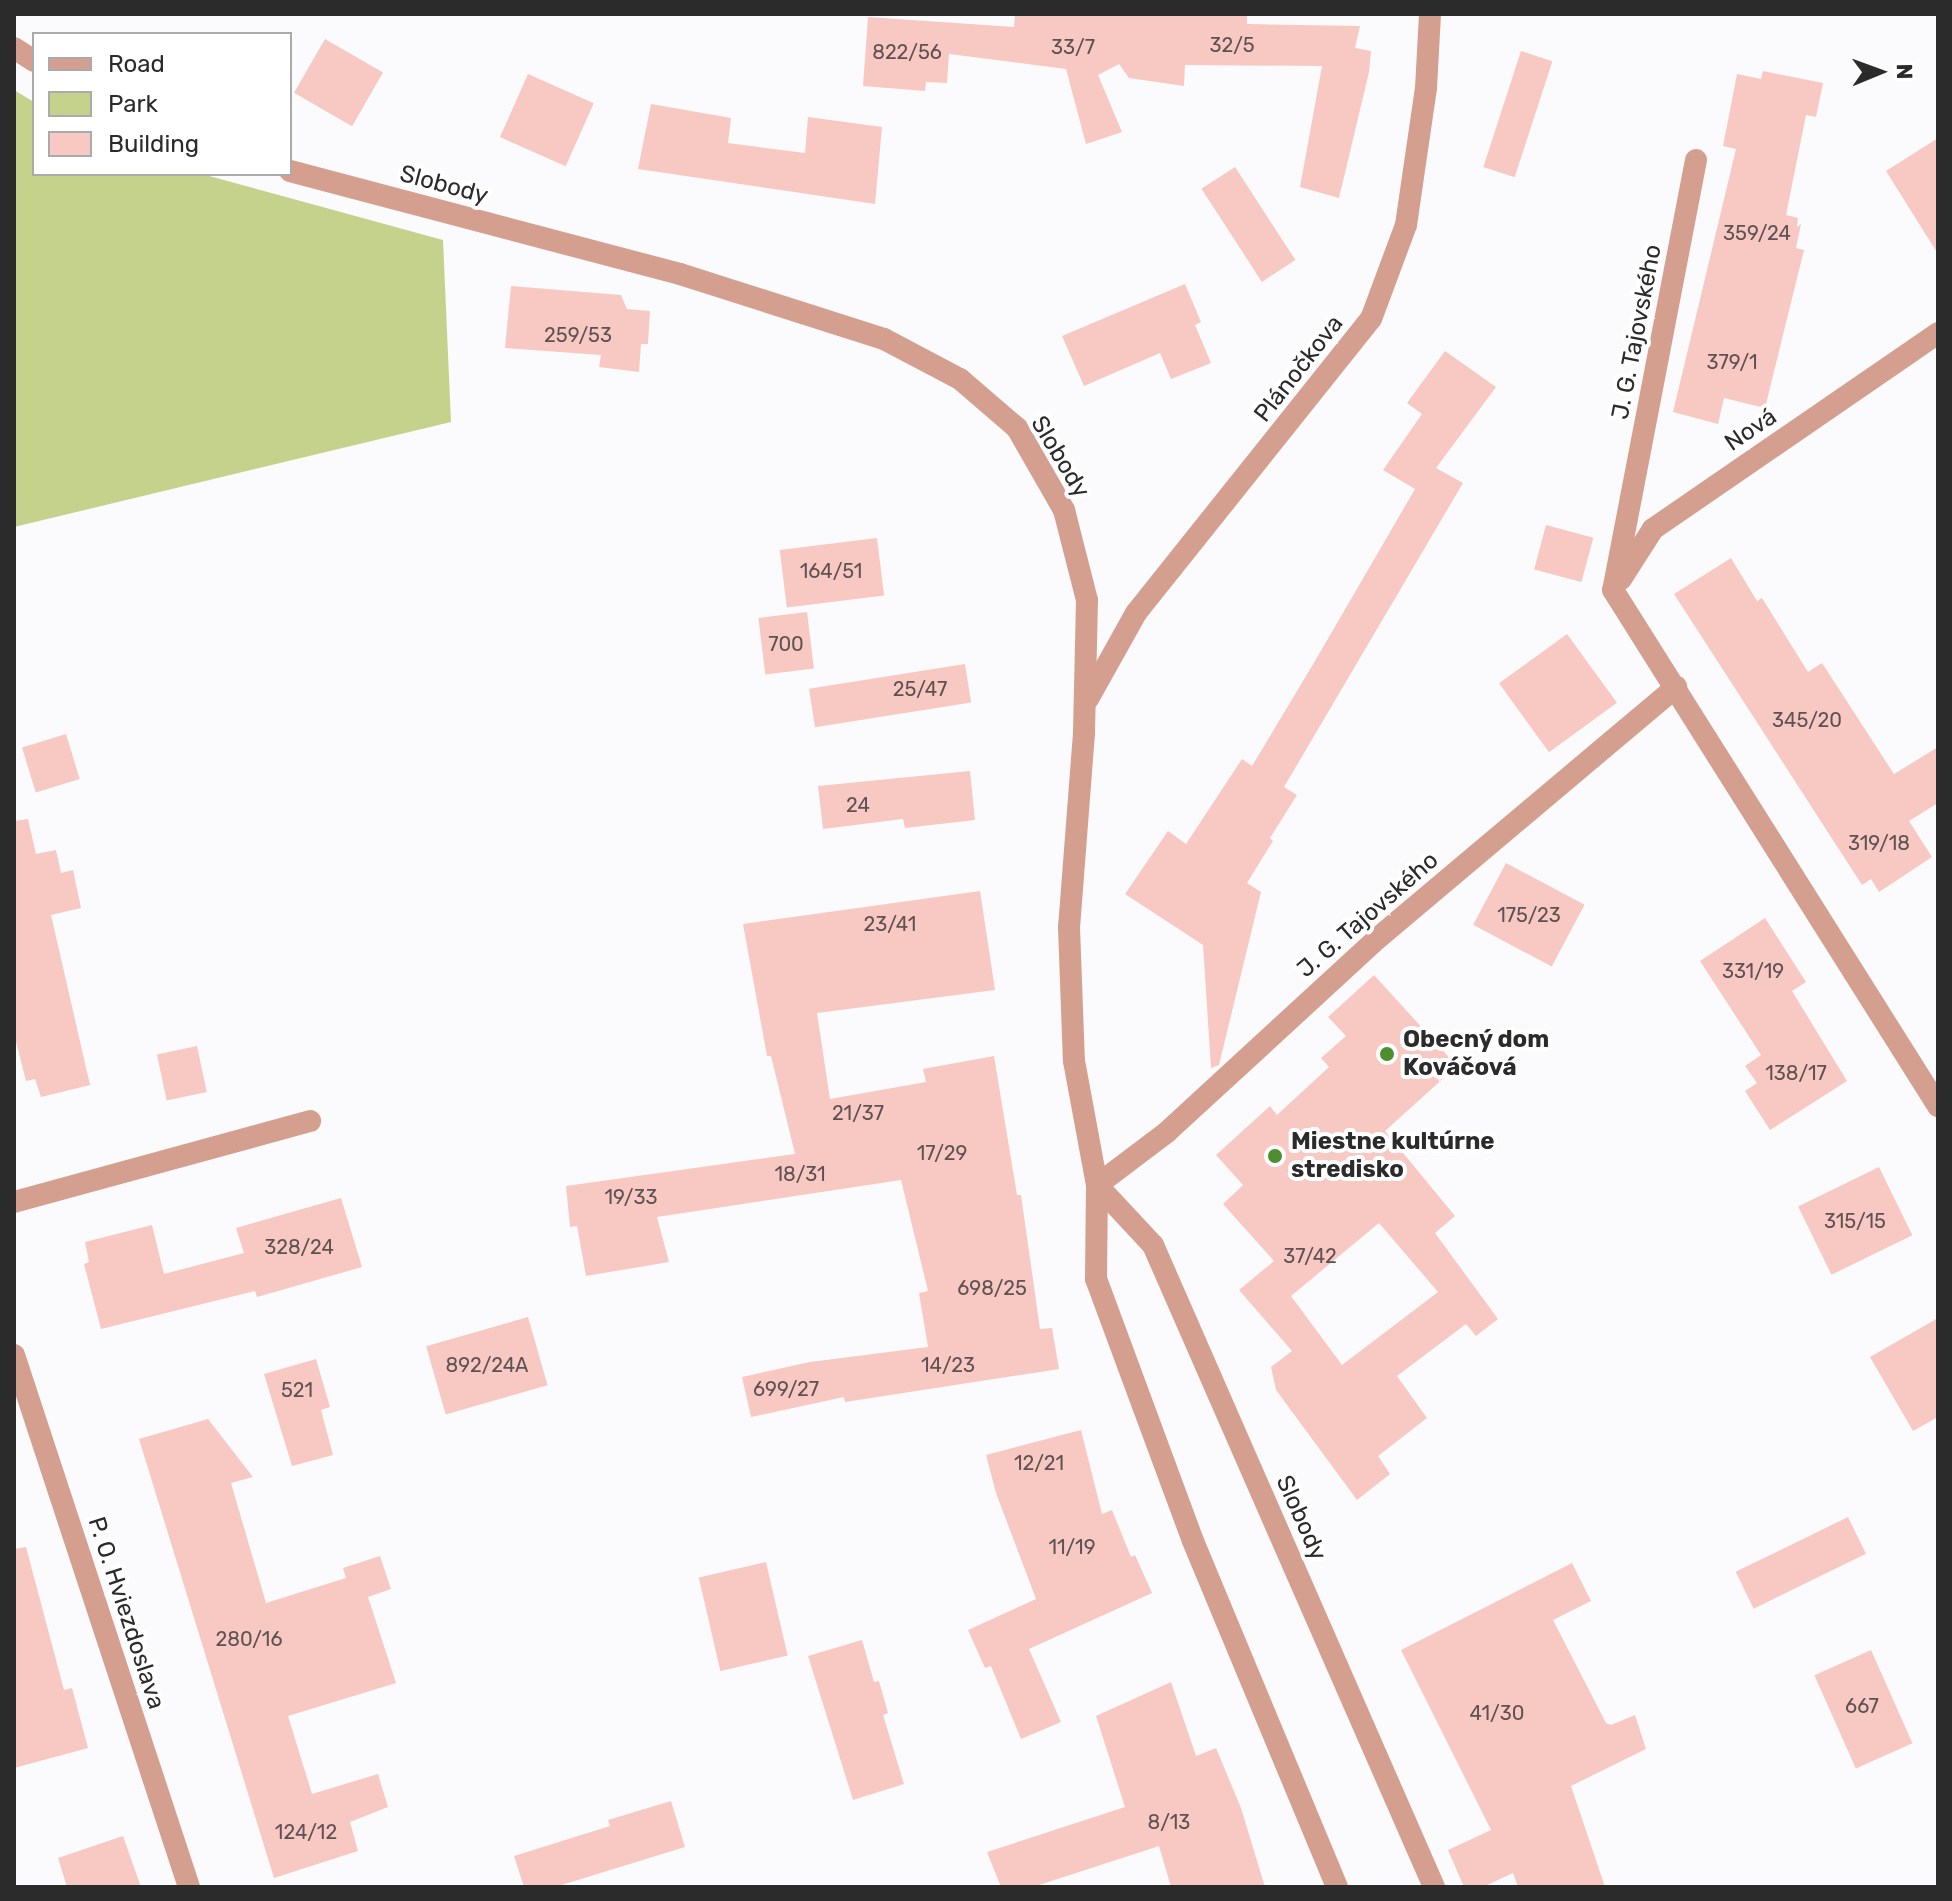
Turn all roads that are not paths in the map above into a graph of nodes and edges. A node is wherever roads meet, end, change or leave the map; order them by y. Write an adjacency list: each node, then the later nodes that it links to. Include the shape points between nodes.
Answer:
1 (1430, 14): 9 (street, Plánočkova, via 1426,88 1406,225 1371,319 1136,613)
2 (14, 48): 3 (street)
3 (32, 60)
4 (1696, 160): 7 (street, J. G. Tajovského)
5 (292, 172): 9 (street, Slobody, via 680,274 884,339 960,379 1017,428 1064,510 1087,600)
6 (1938, 333): 7 (street, Nová, via 1653,529)
7 (1613, 590): 8 (street)
8 (1676, 687): 10 (street); 12 (street, J. G. Tajovského, via 1378,938 1167,1132)
9 (1086, 704): 12 (street, Slobody, via 1069,927 1074,1061)
10 (1934, 1090)
11 (310, 1121): 13 (street)
12 (1097, 1185): 16 (street, Slobody, via 1096,1279 1193,1541); 17 (street, Slobody, via 1153,1245)
13 (14, 1202)
14 (14, 1355): 15 (street, P. O. Hviezdoslava)
15 (189, 1887)
16 (1337, 1887)
17 (1434, 1887)

